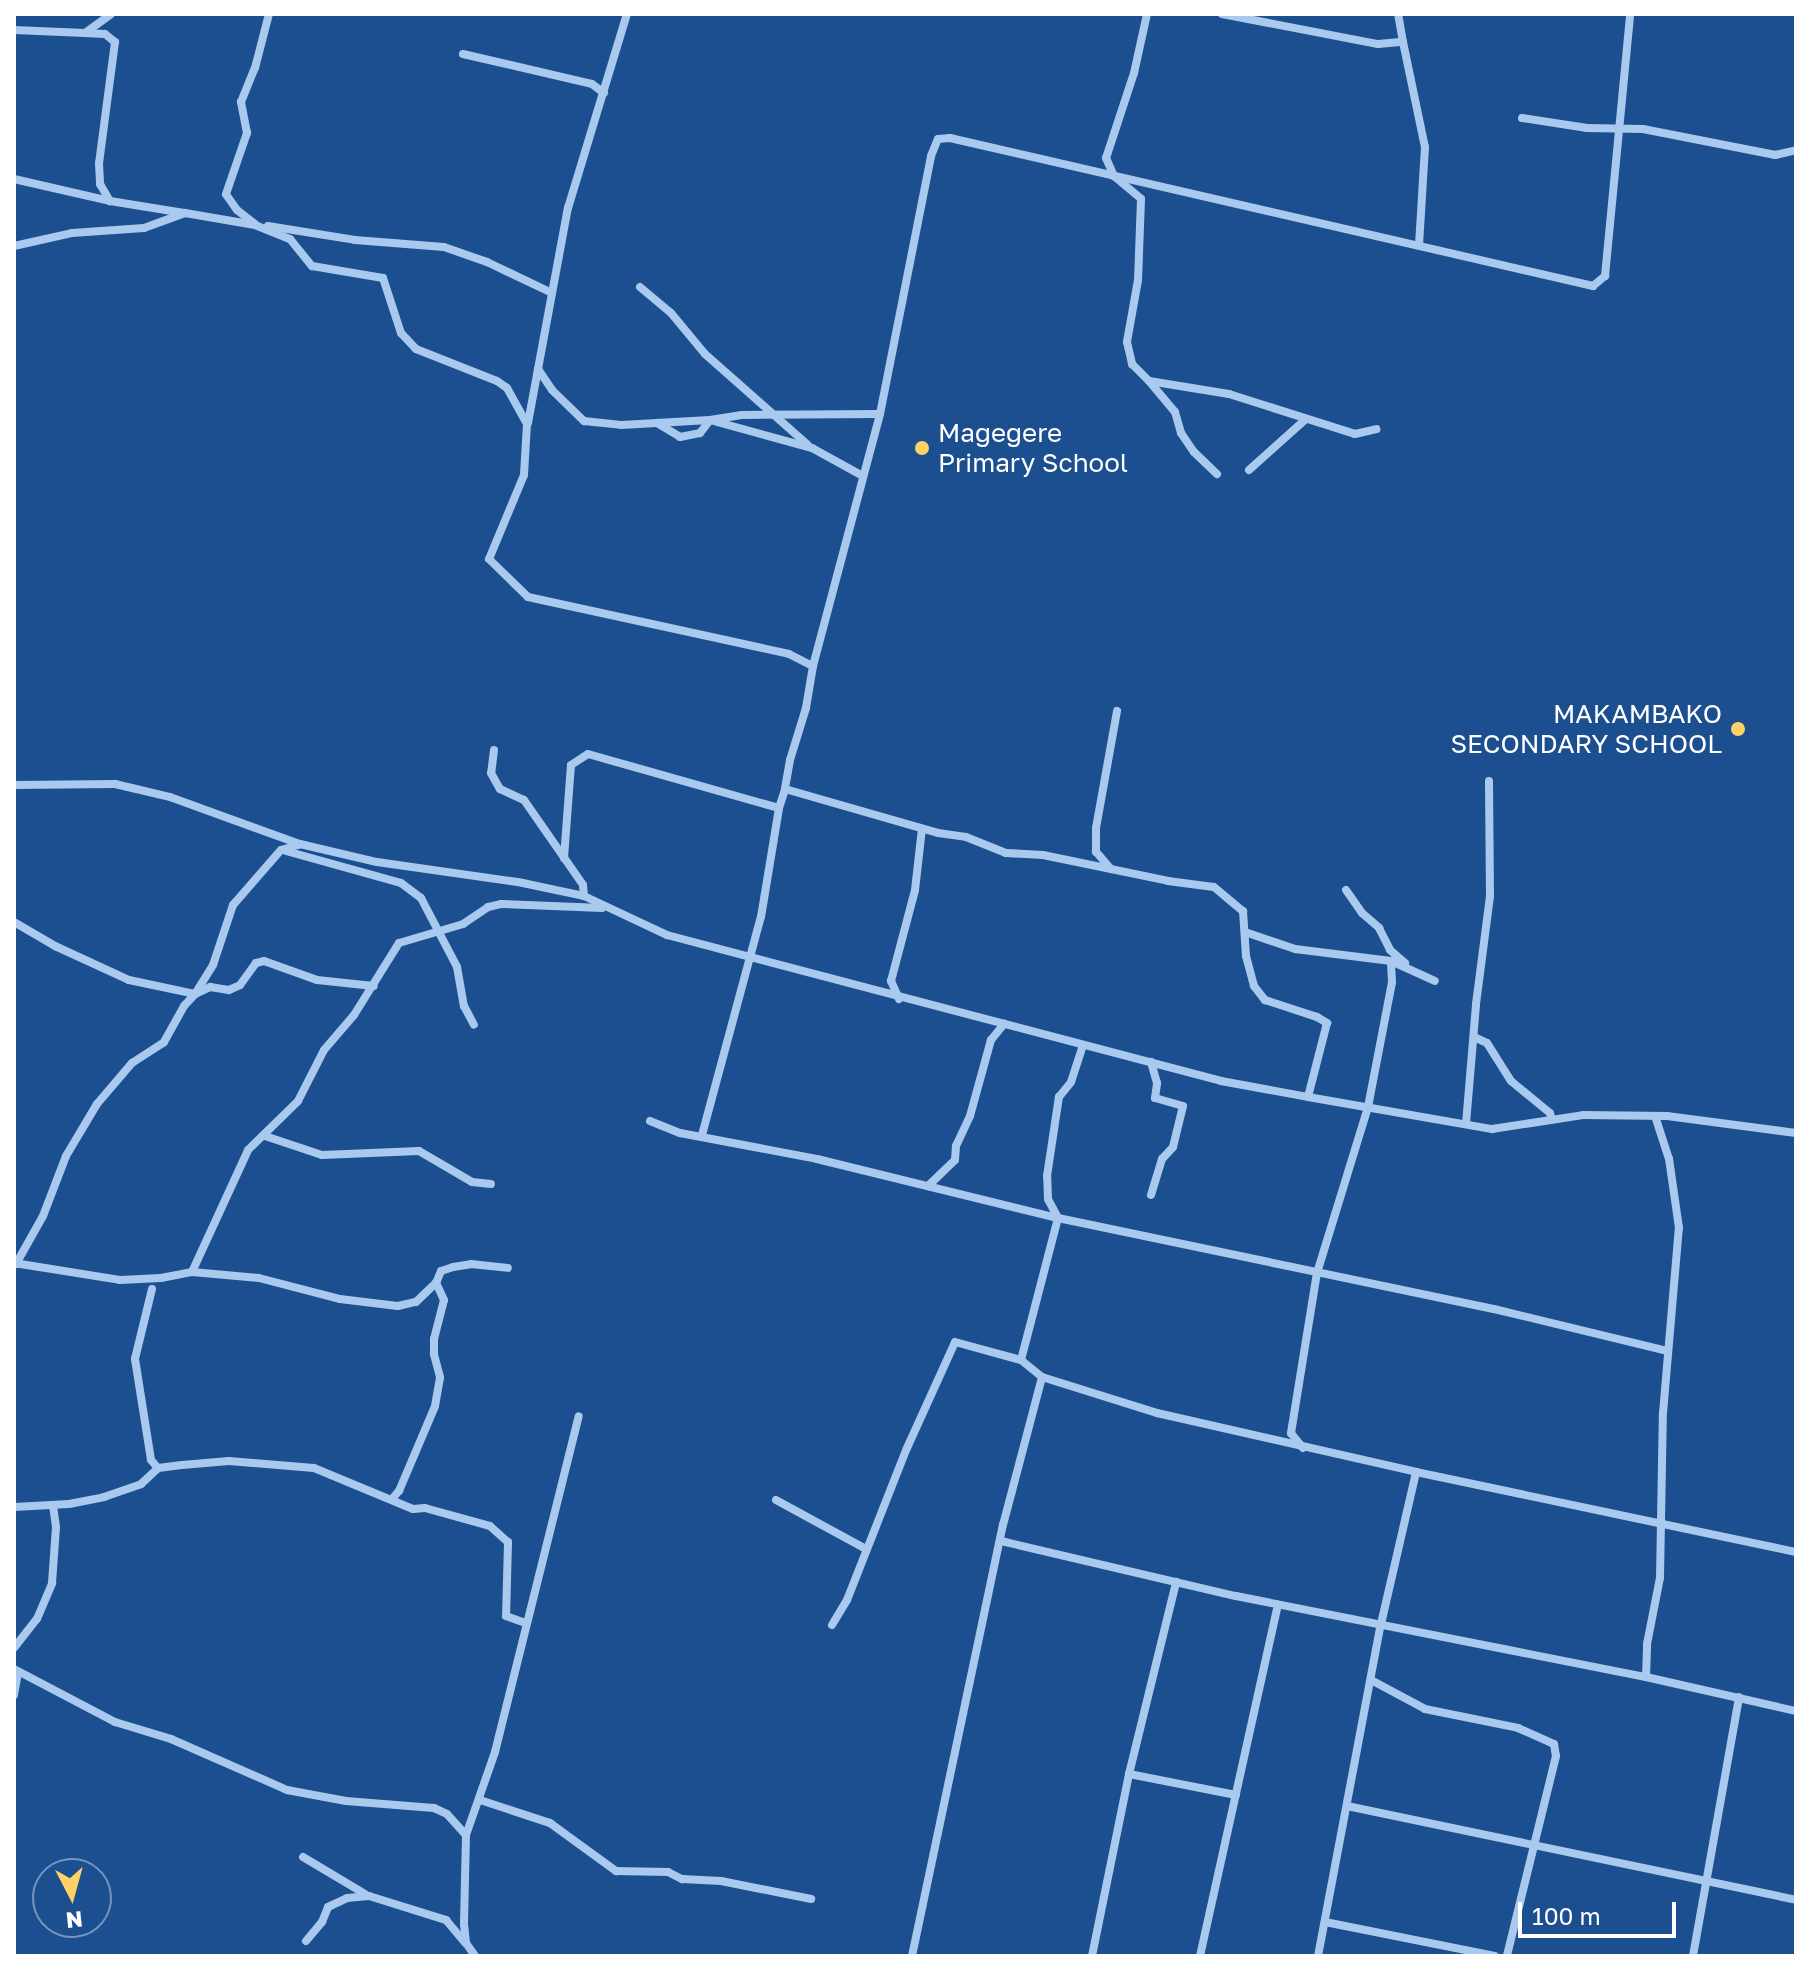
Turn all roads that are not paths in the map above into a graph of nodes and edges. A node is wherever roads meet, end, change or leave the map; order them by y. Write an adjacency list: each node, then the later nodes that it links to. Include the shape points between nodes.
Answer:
1 (111, 14): 9 (street)
2 (269, 14): 20 (street, via 241,102 247,133 226,194)
3 (627, 14): 12 (street)
4 (1147, 14): 16 (street, via 1106,158)
5 (1222, 14): 10 (street, via 1361,42)
6 (1398, 14): 10 (street)
7 (1630, 14): 14 (street)
8 (14, 30): 9 (street)
9 (85, 33): 18 (street, via 105,34 115,42 99,163 100,184)
10 (1403, 42): 21 (street, via 1425,147)
11 (463, 54): 12 (street, via 592,84)
12 (604, 93): 24 (street, via 568,208)
13 (1522, 118): 14 (street)
14 (1617, 130): 15 (street, via 1643,129 1775,155); 21 (street, via 1605,276 1593,286)
15 (1796, 150)
16 (1114, 176): 21 (street); 26 (street, via 1141,199 1138,280 1127,342 1132,364); 28 (street, via 938,139)
17 (14, 179): 18 (street)
18 (110, 201): 19 (street)
19 (185, 213): 20 (street); 22 (street, via 144,228 72,233)
20 (255, 225): 24 (street, via 444,247); 32 (street, via 290,239 312,266 383,278 401,333 416,349 497,381 507,388)
21 (1419, 244)
22 (14, 246)
23 (640, 287): 27 (street)
24 (552, 293): 25 (street)
25 (538, 369): 31 (street, via 584,421); 32 (street)
26 (1149, 381): 29 (street, via 1229,394); 36 (street, via 1175,412 1194,452)
27 (772, 412): 28 (street); 30 (street); 34 (street)
28 (880, 414): 37 (street)
29 (1306, 419): 33 (street, via 1355,434); 35 (street)
30 (710, 420): 31 (street); 31 (street, via 700,433 680,437); 34 (street)
31 (657, 423)
32 (527, 424): 38 (street, via 524,475 489,559 528,597 789,654)
33 (1376, 429)
34 (812, 448): 37 (street)
35 (1249, 470)
36 (1217, 474)
37 (861, 475): 38 (street)
38 (813, 666): 43 (street)
39 (1117, 711): 49 (street, via 1096,828 1096,852)
40 (494, 750): 48 (street, via 491,773 500,789 524,800)
41 (1489, 781): 65 (street, via 1490,896)
42 (14, 785): 46 (street, via 115,784 170,797)
43 (785, 789): 44 (street); 45 (street)
44 (779, 808): 48 (street, via 588,754 571,765); 56 (street)
45 (922, 829): 49 (street, via 966,837 1006,853); 62 (street, via 915,890 891,981)
46 (300, 844): 47 (street); 51 (street)
47 (281, 850): 54 (street, via 401,883 421,898); 61 (street, via 233,905 222,942)
48 (564, 858): 51 (street, via 583,885)
49 (1112, 870): 55 (street, via 1214,887 1243,911)
50 (1346, 890): 58 (street)
51 (584, 896): 52 (street)
52 (607, 908): 54 (street, via 501,904); 56 (street, via 667,935)
53 (14, 922): 61 (street, via 129,980)
54 (436, 932): 60 (street, via 399,943); 64 (street, via 457,967 464,1006)
55 (1245, 932): 57 (street, via 1295,949); 68 (street, via 1254,986 1265,1000 1327,1023)
56 (751, 957): 62 (street); 75 (street)
57 (1391, 961): 58 (street); 69 (street, via 1392,982)
58 (1409, 967): 59 (street)
59 (1435, 981)
60 (374, 986): 61 (street, via 317,980 264,961 256,963 240,985); 76 (street, via 324,1050 298,1101)
61 (195, 994): 81 (street, via 164,1042 132,1063 97,1104)
62 (899, 999): 63 (street)
63 (1004, 1024): 66 (street); 78 (street, via 991,1040 955,1160)
64 (474, 1025)
65 (1474, 1037): 71 (street, via 1487,1043 1511,1081); 73 (street)
66 (1083, 1045): 67 (street); 80 (street, via 1071,1082 1059,1097 1052,1131 1048,1199)
67 (1151, 1062): 68 (street); 79 (street, via 1155,1098 1183,1106 1173,1147 1162,1159)
68 (1308, 1097): 69 (street)
69 (1368, 1107): 73 (street); 84 (street)
70 (1655, 1116): 71 (street); 74 (street); 87 (street, via 1669,1159 1679,1228)
71 (1552, 1120): 73 (street, via 1492,1129)
72 (650, 1121): 75 (street)
73 (1466, 1124)
74 (1796, 1133)
75 (702, 1135): 78 (street)
76 (265, 1136): 77 (street, via 322,1155 419,1151 472,1182); 83 (street, via 248,1150 232,1178)
77 (491, 1184)
78 (928, 1186): 80 (street)
79 (1151, 1195)
80 (1058, 1218): 84 (street); 88 (street)
81 (15, 1264): 83 (street, via 120,1280)
82 (508, 1268): 85 (street, via 453,1267 441,1271)
83 (192, 1272): 85 (street, via 259,1278 369,1305 416,1302)
84 (1317, 1273): 87 (street); 91 (street, via 1291,1433)
85 (436, 1283): 94 (street, via 444,1300 434,1339 440,1377 435,1406)
86 (152, 1289): 92 (street, via 135,1359 151,1460)
87 (1668, 1351): 98 (street)
88 (1021, 1360): 89 (street); 100 (street, via 955,1342)
89 (1042, 1377): 91 (street, via 1157,1413); 99 (street)
90 (579, 1416): 104 (street)
91 (1304, 1448): 93 (street)
92 (158, 1468): 94 (street, via 229,1461 297,1465); 96 (street, via 125,1492)
93 (1416, 1472): 98 (street); 105 (street)
94 (392, 1499): 104 (street, via 413,1509 490,1526 508,1542 506,1616)
95 (776, 1500): 100 (street)
96 (53, 1505): 97 (street); 107 (street, via 52,1583 37,1619)
97 (14, 1507)
98 (1658, 1521): 101 (street); 109 (street, via 1660,1578)
99 (1001, 1541): 102 (street); 129 (street)
100 (866, 1549): 106 (street)
101 (1796, 1552)
102 (1176, 1582): 103 (street); 114 (street)
103 (1278, 1605): 105 (street); 115 (street)
104 (525, 1623): 116 (street)
105 (1381, 1624): 109 (street); 110 (street)
106 (832, 1625)
107 (14, 1648)
108 (16, 1671): 111 (street); 118 (street, via 115,1722 171,1739 287,1790 434,1808)
109 (1646, 1677): 112 (street)
110 (1371, 1680): 117 (street); 119 (street, via 1425,1709 1518,1728 1554,1744 1556,1756)
111 (14, 1695)
112 (1739, 1697): 113 (street); 121 (street)
113 (1796, 1711)
114 (1129, 1774): 115 (street); 130 (street)
115 (1236, 1795): 131 (street)
116 (480, 1800): 118 (street); 123 (street, via 550,1823 616,1871 668,1872 682,1879)
117 (1347, 1806): 119 (street); 125 (street)
118 (466, 1835): 127 (street)
119 (1535, 1844): 121 (street); 134 (street)
120 (303, 1857): 122 (street)
121 (1706, 1880): 124 (street); 135 (street)
122 (369, 1896): 126 (street, via 328,1907); 127 (street, via 446,1920)
123 (811, 1899)
124 (1796, 1900)
125 (1325, 1922): 132 (street); 133 (street)
126 (306, 1941)
127 (466, 1943): 128 (street)
128 (475, 1956)
129 (912, 1956)
130 (1092, 1956)
131 (1200, 1956)
132 (1318, 1956)
133 (1495, 1956)
134 (1507, 1956)
135 (1693, 1956)

